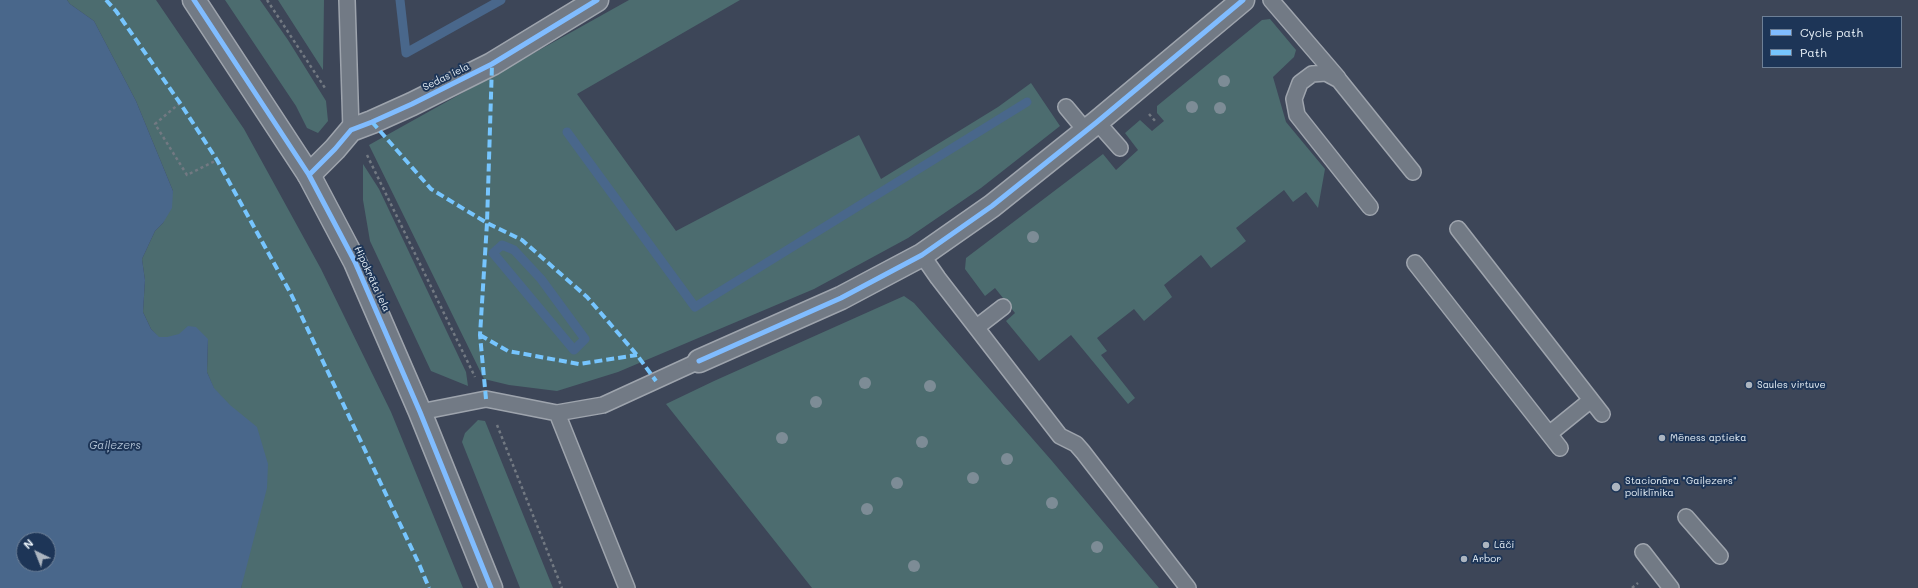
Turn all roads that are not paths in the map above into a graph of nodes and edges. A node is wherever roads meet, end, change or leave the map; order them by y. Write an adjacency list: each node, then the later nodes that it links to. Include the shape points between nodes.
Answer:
1 (194, 0): 12 (street, Hipokrāta iela)
2 (347, 0): 9 (lane)
3 (597, 0): 9 (street, Sedas iela, via 492,64 412,104)
4 (1243, 0): 8 (street)
5 (1271, 0): 6 (lane)
6 (1339, 80): 11 (lane); 13 (lane, via 1326,73 1312,74 1300,84 1294,99 1297,115)
7 (1066, 107): 8 (lane)
8 (1092, 127): 10 (lane); 15 (street, via 992,206)
9 (351, 130): 12 (street, Sedas iela)
10 (1120, 148)
11 (1413, 172)
12 (309, 174): 21 (street, Hipokrāta iela, via 355,262)
13 (1370, 207)
14 (1458, 229): 20 (lane)
15 (922, 255): 18 (lane); 19 (street, via 841,298)
16 (1415, 263): 24 (lane)
17 (1003, 307): 18 (lane)
18 (977, 327): 31 (lane, via 1060,436 1076,444 1083,452)
19 (699, 361): 22 (lane, via 603,405)
20 (1591, 400): 23 (lane); 24 (lane)
21 (420, 412): 22 (lane, via 486,399); 29 (street, Hipokrāta iela)
22 (558, 413): 30 (lane)
23 (1602, 414)
24 (1549, 434): 25 (lane)
25 (1560, 448)
26 (1686, 517): 28 (lane)
27 (1642, 552): 32 (lane)
28 (1720, 556)
29 (491, 588)
30 (627, 588)
31 (1188, 588)
32 (1671, 588)

